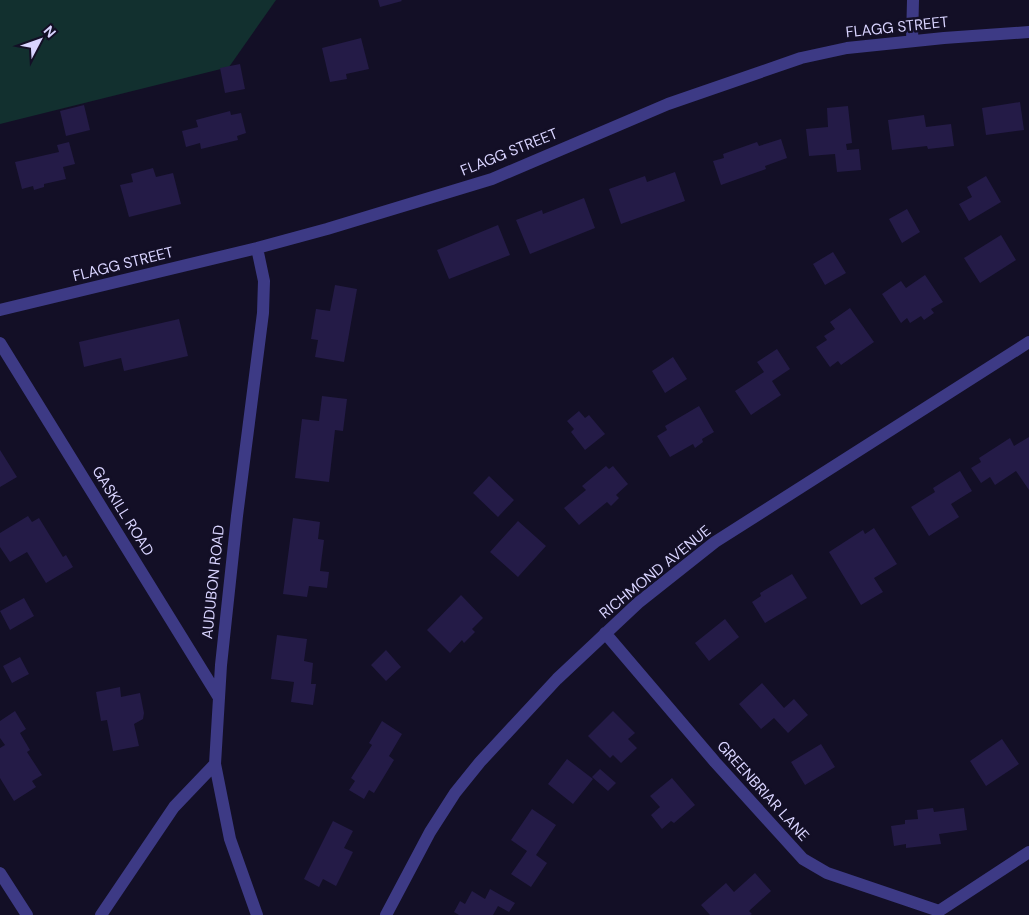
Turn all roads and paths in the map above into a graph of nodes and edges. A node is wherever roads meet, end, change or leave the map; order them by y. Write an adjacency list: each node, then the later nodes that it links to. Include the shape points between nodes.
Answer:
1 (913, 0): 3 (street)
2 (1029, 32): 3 (street, FLAGG STREET)
3 (912, 41): 4 (street, FLAGG STREET, via 847,48 801,58 668,104 492,179)
4 (257, 248): 5 (street, FLAGG STREET); 9 (street, AUDUBON ROAD, via 264,281 264,313 237,516)
5 (0, 310)
6 (1029, 342): 8 (street, RICHMOND AVENUE, via 715,542)
7 (0, 343): 9 (street, GASKILL ROAD)
8 (605, 633): 13 (street, GREENBRIAR LANE, via 803,859 827,873); 17 (street, RICHMOND AVENUE, via 521,717 455,793 430,832)
9 (218, 696): 10 (street, AUDUBON ROAD)
10 (215, 764): 15 (street, via 174,807); 16 (street, AUDUBON ROAD, via 230,839)
11 (1029, 852): 13 (street)
12 (0, 873): 14 (street)
13 (939, 913)
14 (27, 915)
15 (101, 915)
16 (257, 915)
17 (386, 915)

